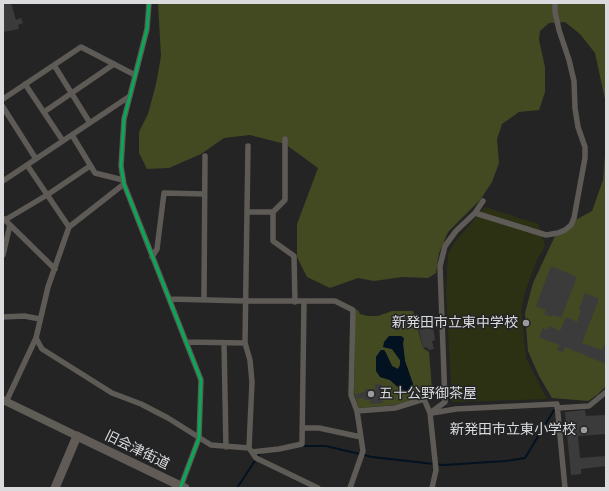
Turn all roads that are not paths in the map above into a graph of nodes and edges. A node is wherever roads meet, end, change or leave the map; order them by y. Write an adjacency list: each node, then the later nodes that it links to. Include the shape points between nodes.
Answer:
1 (149, 3): 5 (street, via 147,29)
2 (555, 3): 28 (street, via 559,30 574,80 578,127 585,148 574,218 565,230 546,235)
3 (114, 64): 4 (street, via 81,46); 5 (street); 7 (street)
4 (54, 65): 6 (street); 7 (street)
5 (135, 75): 8 (street)
6 (25, 84): 9 (street); 11 (street)
7 (72, 93): 11 (street); 12 (street)
8 (130, 96): 12 (street); 22 (street, via 124,119 121,166)
9 (3, 100)
10 (3, 107): 18 (street)
11 (44, 112): 15 (street)
12 (90, 123): 13 (street)
13 (72, 135): 15 (street); 20 (street)
14 (285, 139): 27 (street, via 285,200)
15 (63, 141): 18 (street)
16 (248, 146): 26 (street)
17 (205, 156): 23 (street)
18 (36, 159): 19 (street)
19 (27, 165): 21 (street); 24 (street)
20 (90, 166): 22 (street, via 95,173); 24 (street)
21 (3, 181)
22 (124, 182): 31 (street); 33 (street)
23 (204, 194): 33 (street, via 164,193 157,249); 36 (street)
24 (47, 195): 29 (street); 31 (street)
25 (483, 202): 28 (street)
26 (247, 212): 27 (street); 37 (street)
27 (273, 212): 38 (street, via 273,241 294,256)
28 (475, 213): 50 (street, via 445,246 440,266 445,402)
29 (4, 219): 30 (street)
30 (10, 225): 32 (street); 34 (street)
31 (69, 227): 34 (street)
32 (3, 255)
33 (152, 257): 35 (street)
34 (55, 269): 41 (street)
35 (170, 299): 36 (street); 43 (street)
36 (204, 300): 37 (street)
37 (246, 301): 38 (street); 45 (street)
38 (295, 302): 39 (street)
39 (304, 302): 49 (street, via 335,301 353,310 351,395); 51 (street)
40 (3, 317): 41 (street, via 24,316)
41 (40, 319): 42 (street)
42 (36, 338): 47 (street); 54 (street, via 42,349 112,393 141,404)
43 (186, 342): 44 (street); 54 (street, via 201,380)
44 (224, 343): 45 (street); 55 (street)
45 (245, 343): 56 (street, via 252,382)
46 (606, 392): 48 (street, via 589,406)
47 (5, 401): 52 (main road)
48 (557, 408): 50 (street, via 557,404 456,409); 62 (street)
49 (357, 411): 50 (street, via 395,408 424,399); 53 (street)
50 (430, 413): 61 (street, via 436,470)
51 (302, 428): 53 (street, via 319,428); 56 (street, via 302,444 279,449)
52 (77, 436): 57 (main road, 旧会津街道); 58 (main road)
53 (360, 437): 60 (street, via 363,451)
54 (199, 438): 55 (street, via 211,445); 57 (street)
55 (226, 447): 56 (street)
56 (250, 450): 59 (street, via 256,458)
57 (183, 487)
58 (55, 488)
59 (318, 488)
60 (350, 488)
61 (432, 488)
62 (565, 488)

